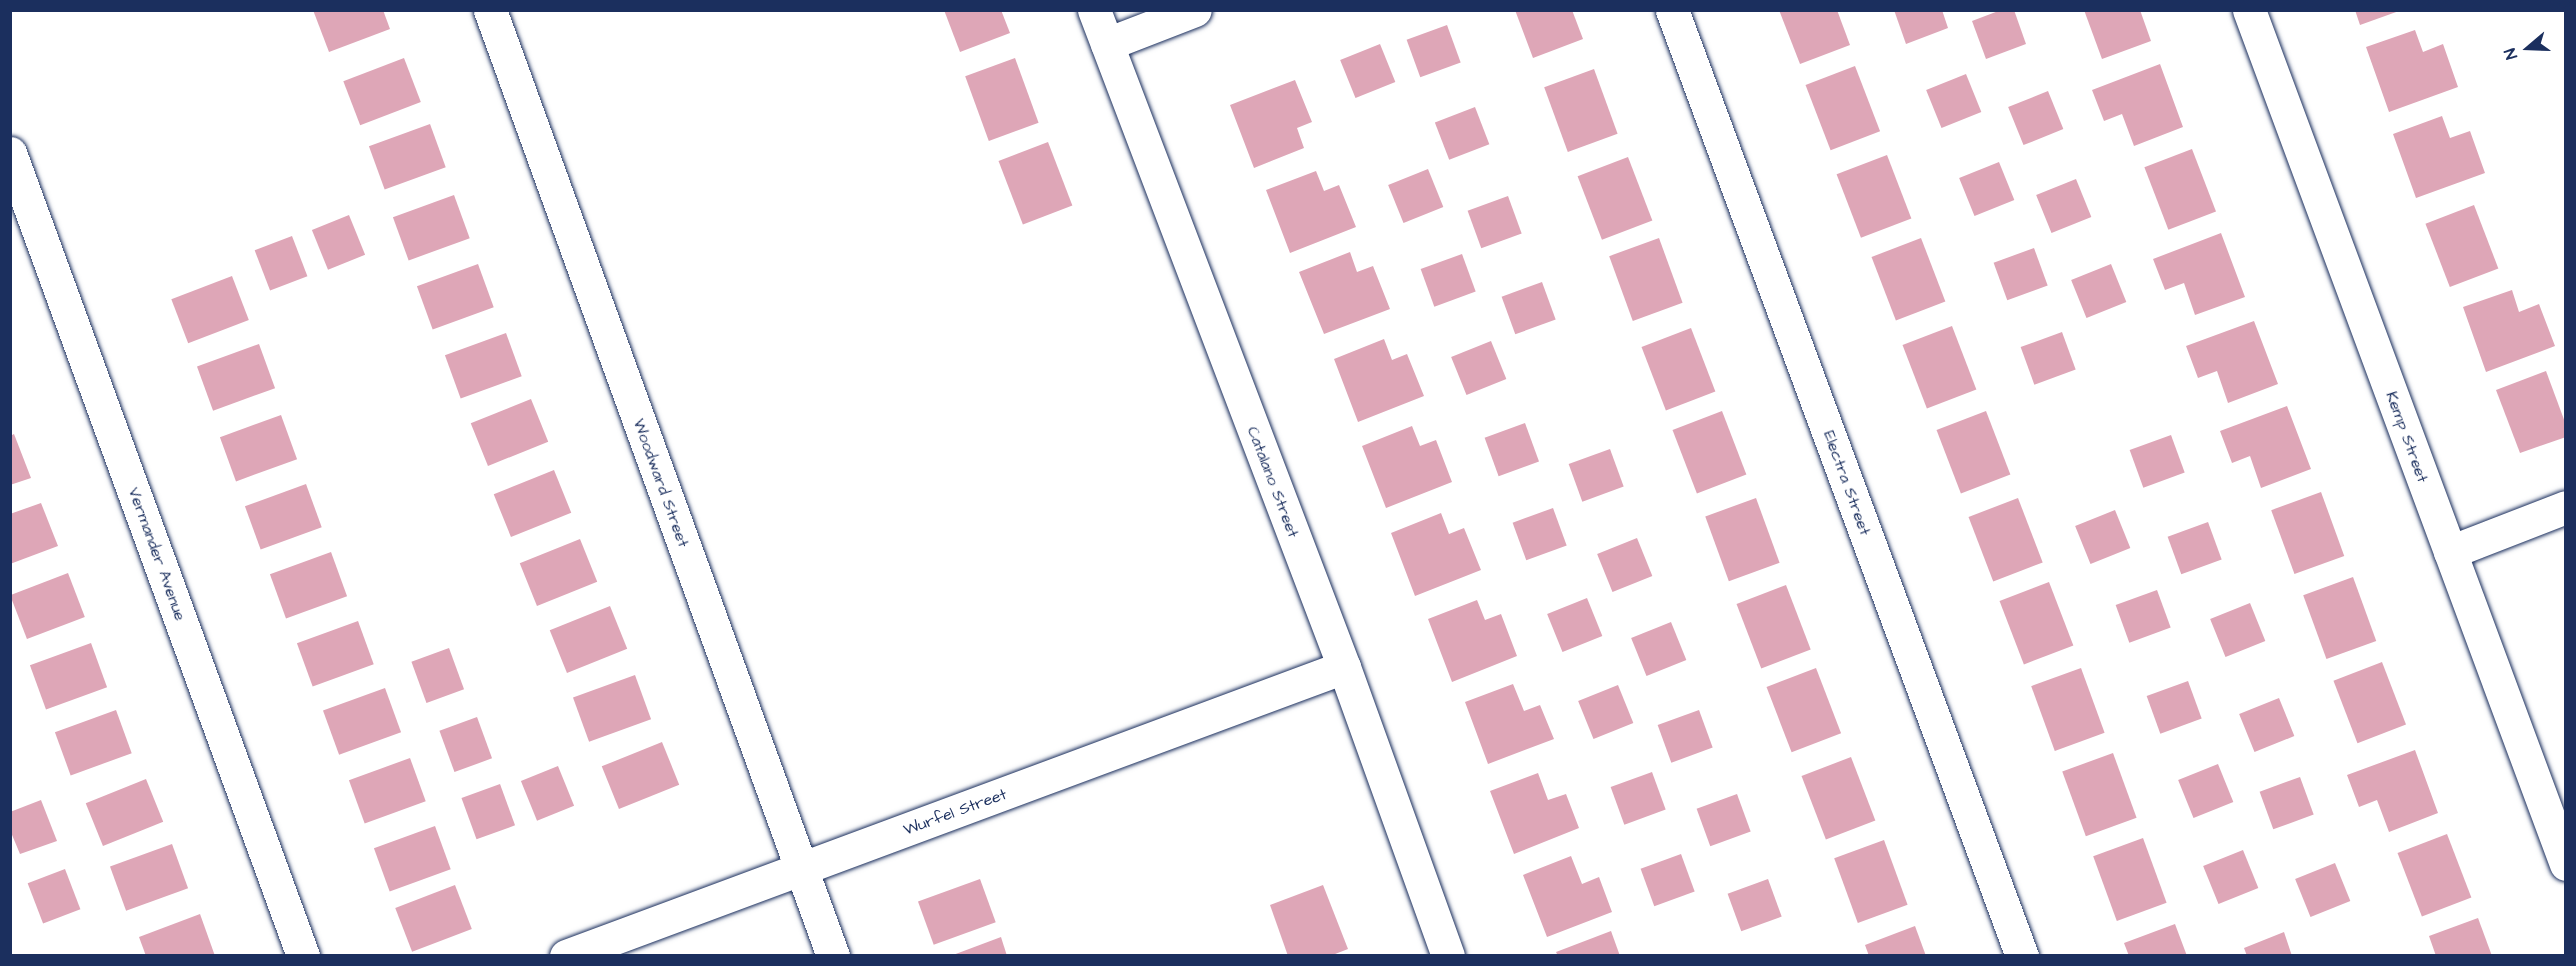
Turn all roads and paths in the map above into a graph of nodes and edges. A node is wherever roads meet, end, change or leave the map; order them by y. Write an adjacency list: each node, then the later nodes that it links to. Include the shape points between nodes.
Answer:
1 (490, 10): 12 (street, Woodward Street)
2 (1094, 10): 6 (street, Catalano Street)
3 (1195, 10): 6 (street)
4 (1672, 10): 17 (street, Electra Street)
5 (2249, 10): 9 (street, Kemp Street)
6 (1107, 44): 10 (street, Catalano Street)
7 (10, 153): 13 (street, Vermander Avenue)
8 (2565, 507): 9 (street)
9 (2450, 552): 11 (street, Kemp Street)
10 (1344, 667): 12 (street, Wurfel Street); 16 (street, Catalano Street)
11 (2565, 864)
12 (801, 869): 14 (street, Wurfel Street); 15 (street, Woodward Street)
13 (303, 956)
14 (566, 956)
15 (833, 956)
16 (1448, 956)
17 (2022, 956)

